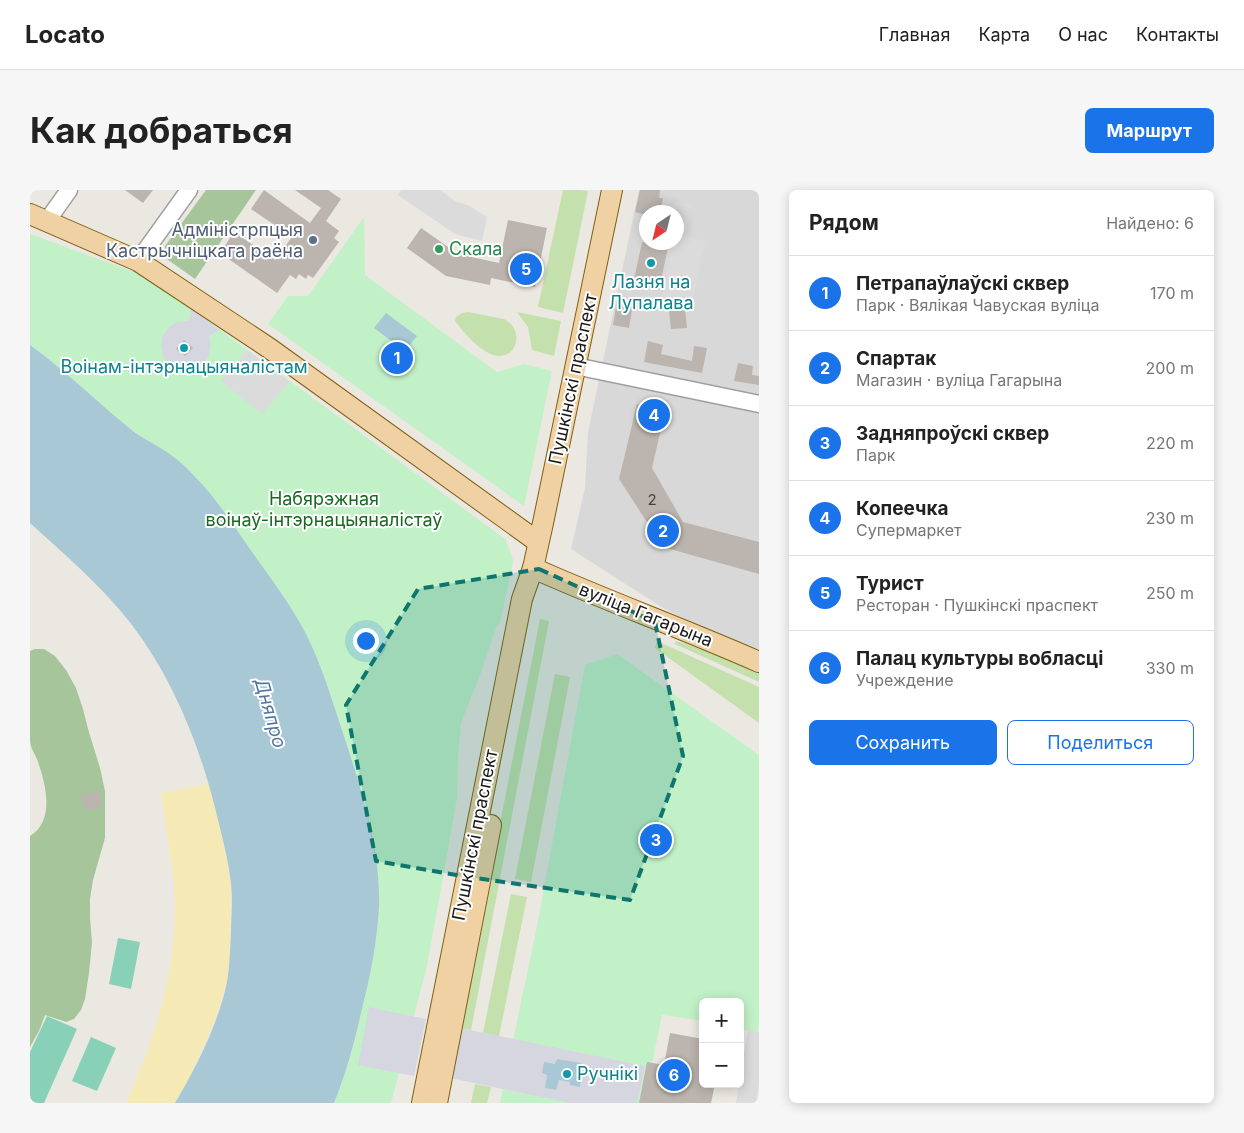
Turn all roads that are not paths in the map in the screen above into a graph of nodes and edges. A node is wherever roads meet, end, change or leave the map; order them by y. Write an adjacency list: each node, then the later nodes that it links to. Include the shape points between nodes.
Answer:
1 (69, 190): 4 (street)
2 (189, 190): 5 (street)
3 (612, 190): 6 (main road, Пушкінскі праспект)
4 (38, 218): 5 (main road)
5 (138, 261): 8 (main road, via 269,348)
6 (575, 366): 7 (street); 8 (main road, Пушкінскі праспект)
7 (759, 404)
8 (538, 542): 9 (main road, Пушкінскі праспект)
9 (533, 568): 10 (main road, вуліца Гагарына); 11 (main road, Пушкінскі праспект, via 522,599); 12 (main road, Пушкінскі праспект, via 534,601)
10 (759, 662)
11 (422, 1103)
12 (437, 1103)

